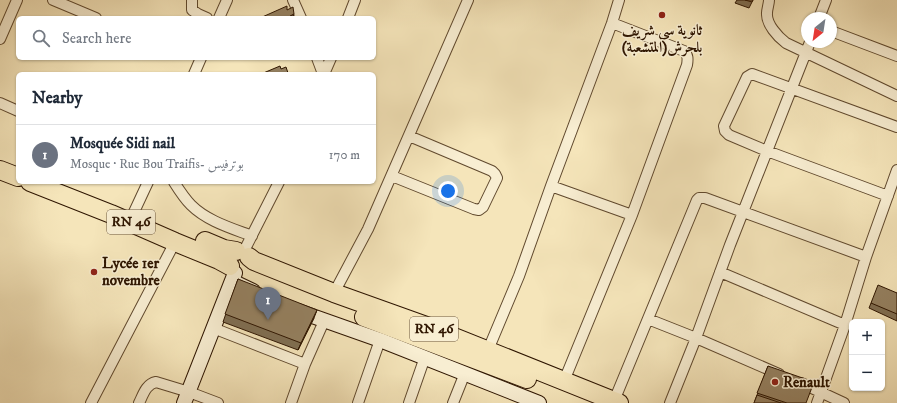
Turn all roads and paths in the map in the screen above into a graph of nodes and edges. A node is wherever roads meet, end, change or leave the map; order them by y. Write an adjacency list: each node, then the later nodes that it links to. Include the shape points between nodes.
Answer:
1 (17, 0): 19 (street)
2 (52, 0): 12 (street)
3 (192, 0): 13 (street, via 192,10)
4 (227, 0): 14 (street)
5 (293, 0): 15 (street)
6 (355, 0): 16 (street)
7 (468, 0): 34 (street)
8 (619, 0): 17 (street)
9 (769, 0): 21 (street, via 766,15 778,37)
10 (826, 0): 11 (street)
11 (821, 12)
12 (91, 16)
13 (202, 16)
14 (220, 16)
15 (299, 16)
16 (349, 16)
17 (612, 23): 47 (street); 51 (street, via 679,48 687,54 688,59)
18 (837, 33): 22 (street)
19 (0, 39)
20 (808, 48): 21 (street)
21 (806, 53): 29 (street); 30 (street)
22 (897, 56)
23 (198, 60): 26 (street)
24 (318, 60): 27 (street)
25 (330, 60): 28 (street)
26 (195, 72)
27 (323, 72)
28 (325, 72)
29 (792, 88): 33 (street); 35 (street); 35 (street, via 752,74 724,126 729,135)
30 (897, 96)
31 (0, 103): 32 (street)
32 (16, 110)
33 (897, 127)
34 (409, 136): 41 (street); 41 (street, via 492,171 496,178 483,208 479,210)
35 (768, 151): 48 (street); 50 (street)
36 (0, 160): 37 (highway)
37 (16, 165)
38 (0, 170): 40 (highway)
39 (897, 170): 48 (street)
40 (16, 176)
41 (392, 176): 56 (street, via 368,229)
42 (35, 184): 52 (highway, RN 46)
43 (64, 184): 49 (highway, RN 46)
44 (147, 184): 49 (street)
45 (175, 184): 54 (street, via 191,205 204,216 217,222)
46 (276, 184): 54 (street)
47 (551, 186): 51 (street); 65 (street, via 519,276)
48 (888, 196): 53 (street)
49 (134, 212): 54 (highway, RN 46, via 224,249)
50 (743, 212): 53 (street); 55 (street); 59 (street, via 705,198 697,200)
51 (632, 215): 69 (street)
52 (175, 242): 54 (highway, RN 46, via 219,260); 73 (street)
53 (866, 257): 61 (street)
54 (240, 261): 56 (highway, RN 46, via 254,261); 57 (street); 62 (street); 81 (highway, RN 46)
55 (720, 272): 61 (street); 63 (street)
56 (334, 293): 65 (highway, RN 46)
57 (264, 297)
58 (285, 305): 60 (street)
59 (648, 319): 63 (street); 72 (street)
60 (324, 321): 64 (street); 67 (street)
61 (845, 325): 70 (street)
62 (213, 328): 67 (street); 71 (street)
63 (696, 338): 70 (street); 82 (street)
64 (380, 340): 66 (street); 77 (street)
65 (488, 350): 69 (highway, RN 46)
66 (425, 357): 68 (street); 78 (street)
67 (305, 364): 76 (street)
68 (465, 373): 79 (street); 80 (street)
69 (564, 381): 72 (highway, RN 46)
70 (821, 392): 83 (street); 84 (street)
71 (186, 397): 74 (street, via 156,382 148,385); 75 (street)
72 (616, 402)
73 (91, 403)
74 (139, 403)
75 (218, 403)
76 (291, 403)
77 (358, 403)
78 (409, 403)
79 (453, 403)
80 (539, 403)
81 (590, 403)
82 (670, 403)
83 (817, 403)
84 (844, 403)

